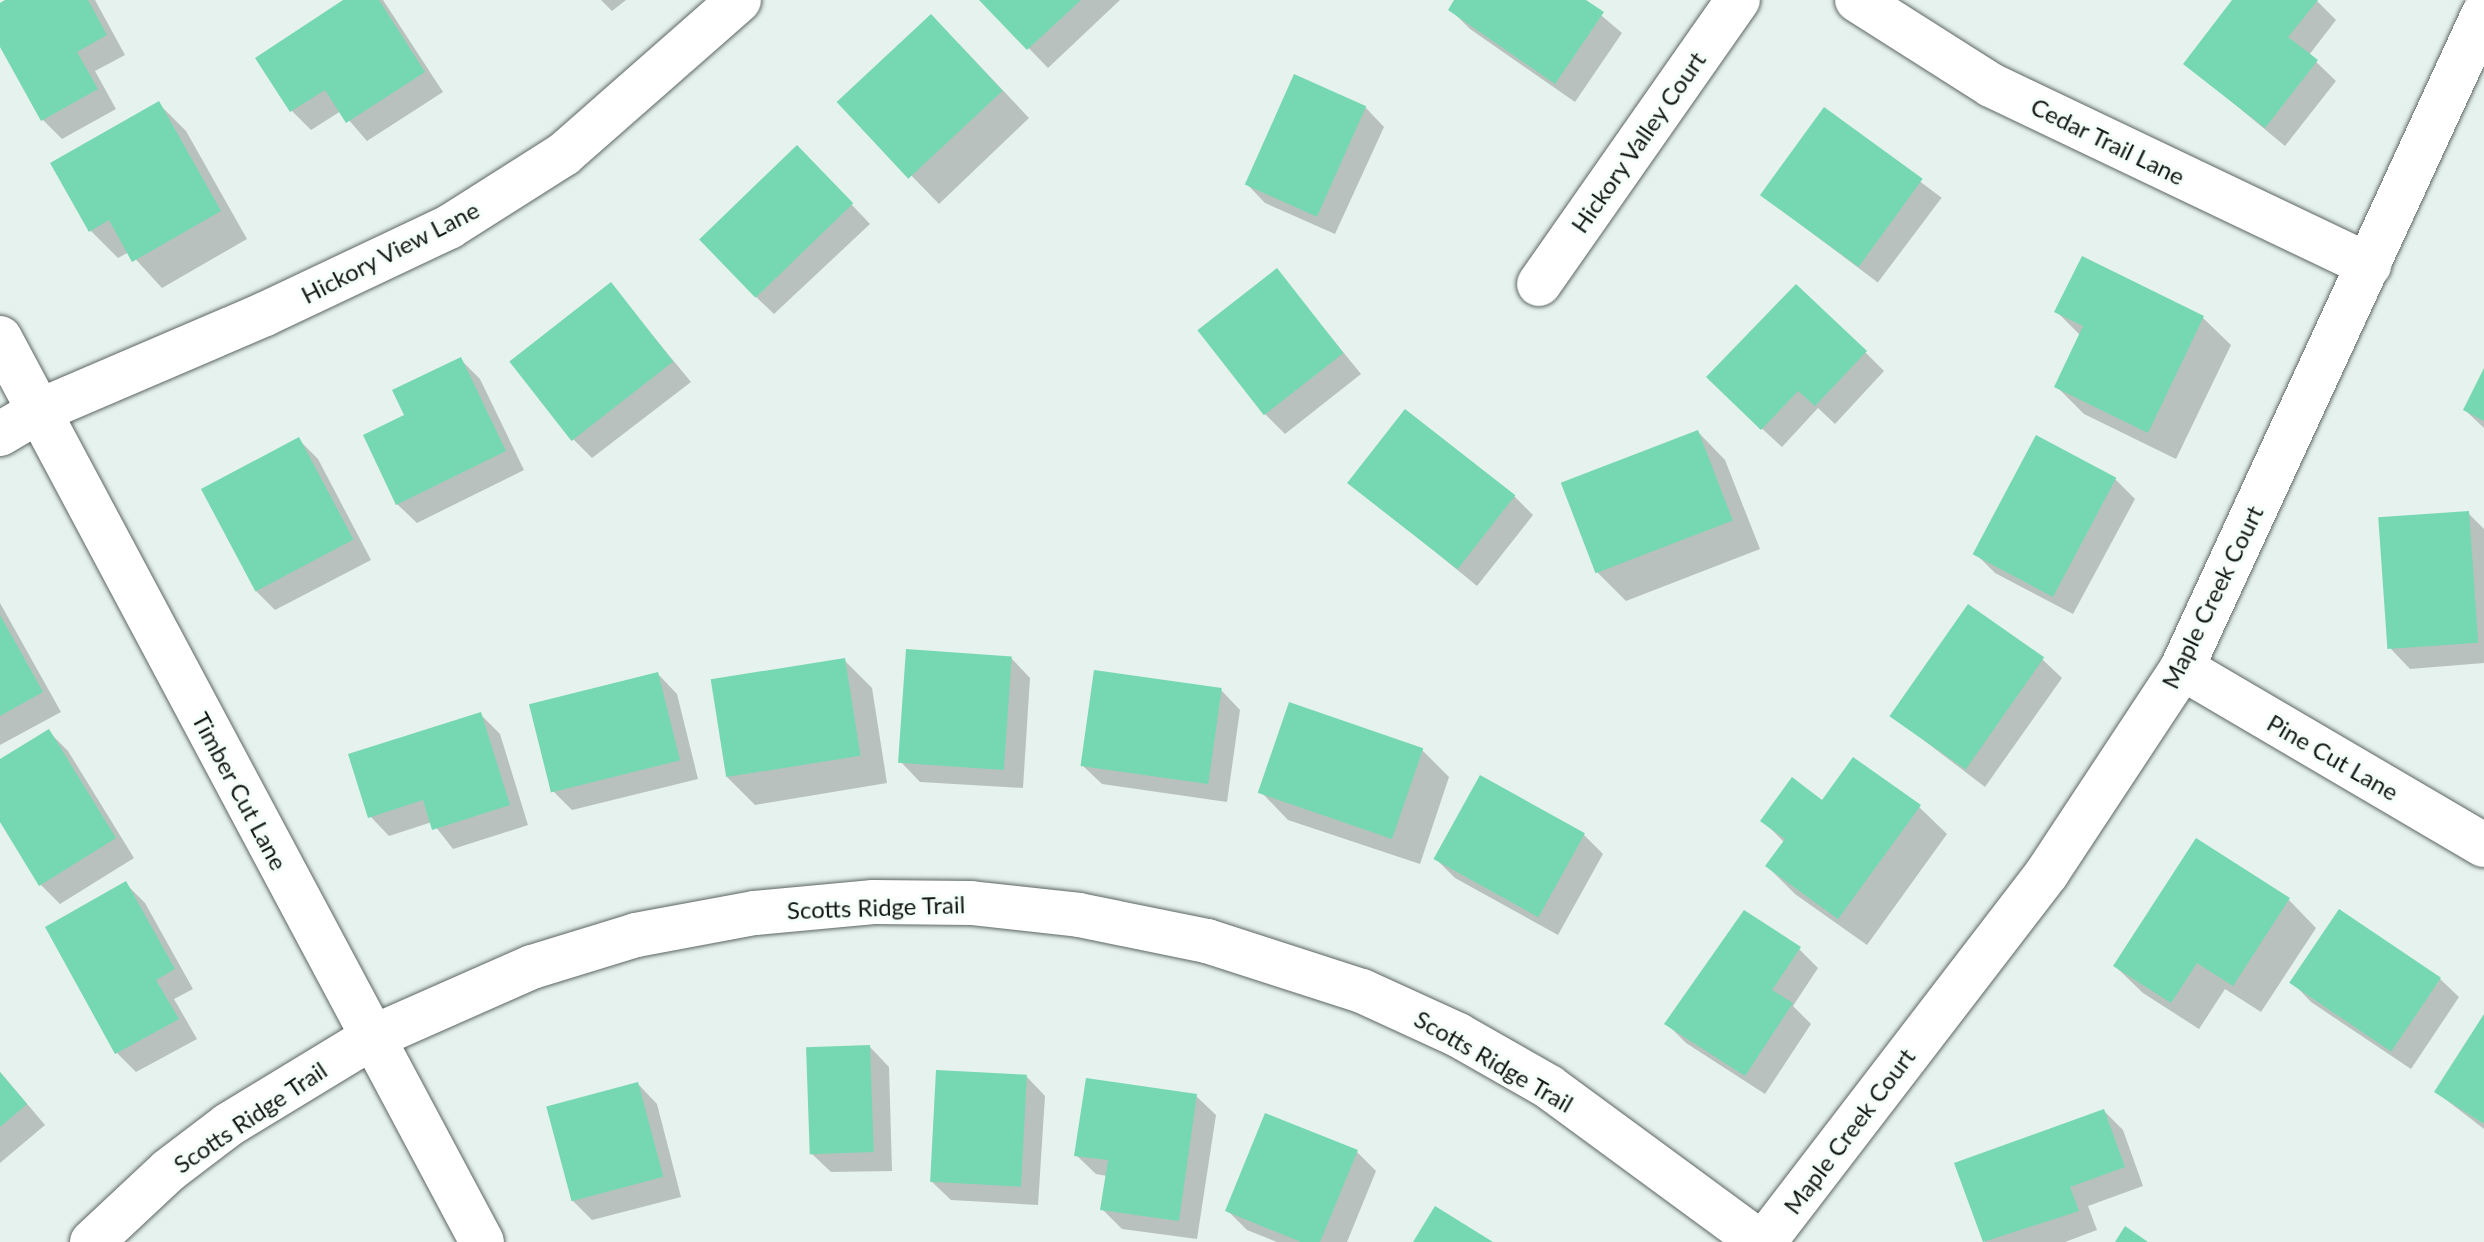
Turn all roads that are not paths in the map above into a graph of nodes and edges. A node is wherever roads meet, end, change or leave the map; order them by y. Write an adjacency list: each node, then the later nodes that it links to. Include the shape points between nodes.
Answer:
1 (739, 0): 8 (street, Hickory View Lane, via 564,154 449,227 265,314)
2 (1738, 0): 6 (street, Hickory Valley Court)
3 (1857, 0): 5 (street, Cedar Trail Lane, via 1991,85)
4 (2484, 13): 5 (street, Maple Creek Court)
5 (2369, 265): 10 (street, Maple Creek Court)
6 (1539, 284)
7 (0, 338): 8 (street, Timber Cut Lane)
8 (39, 411): 9 (street, Hickory View Lane); 12 (street, Timber Cut Lane)
9 (0, 434)
10 (2182, 668): 11 (street, Pine Cut Lane); 15 (street, Maple Creek Court, via 2047,873)
11 (2484, 845)
12 (371, 1038): 13 (street, Scotts Ridge Trail, via 228,1125 169,1170); 14 (street, Timber Cut Lane); 15 (street, Scotts Ridge Trail, via 532,967 636,935 755,913 873,902 971,903 1079,915 1287,964 1458,1035 1549,1087)
13 (92, 1242)
14 (482, 1242)
15 (1762, 1242)

